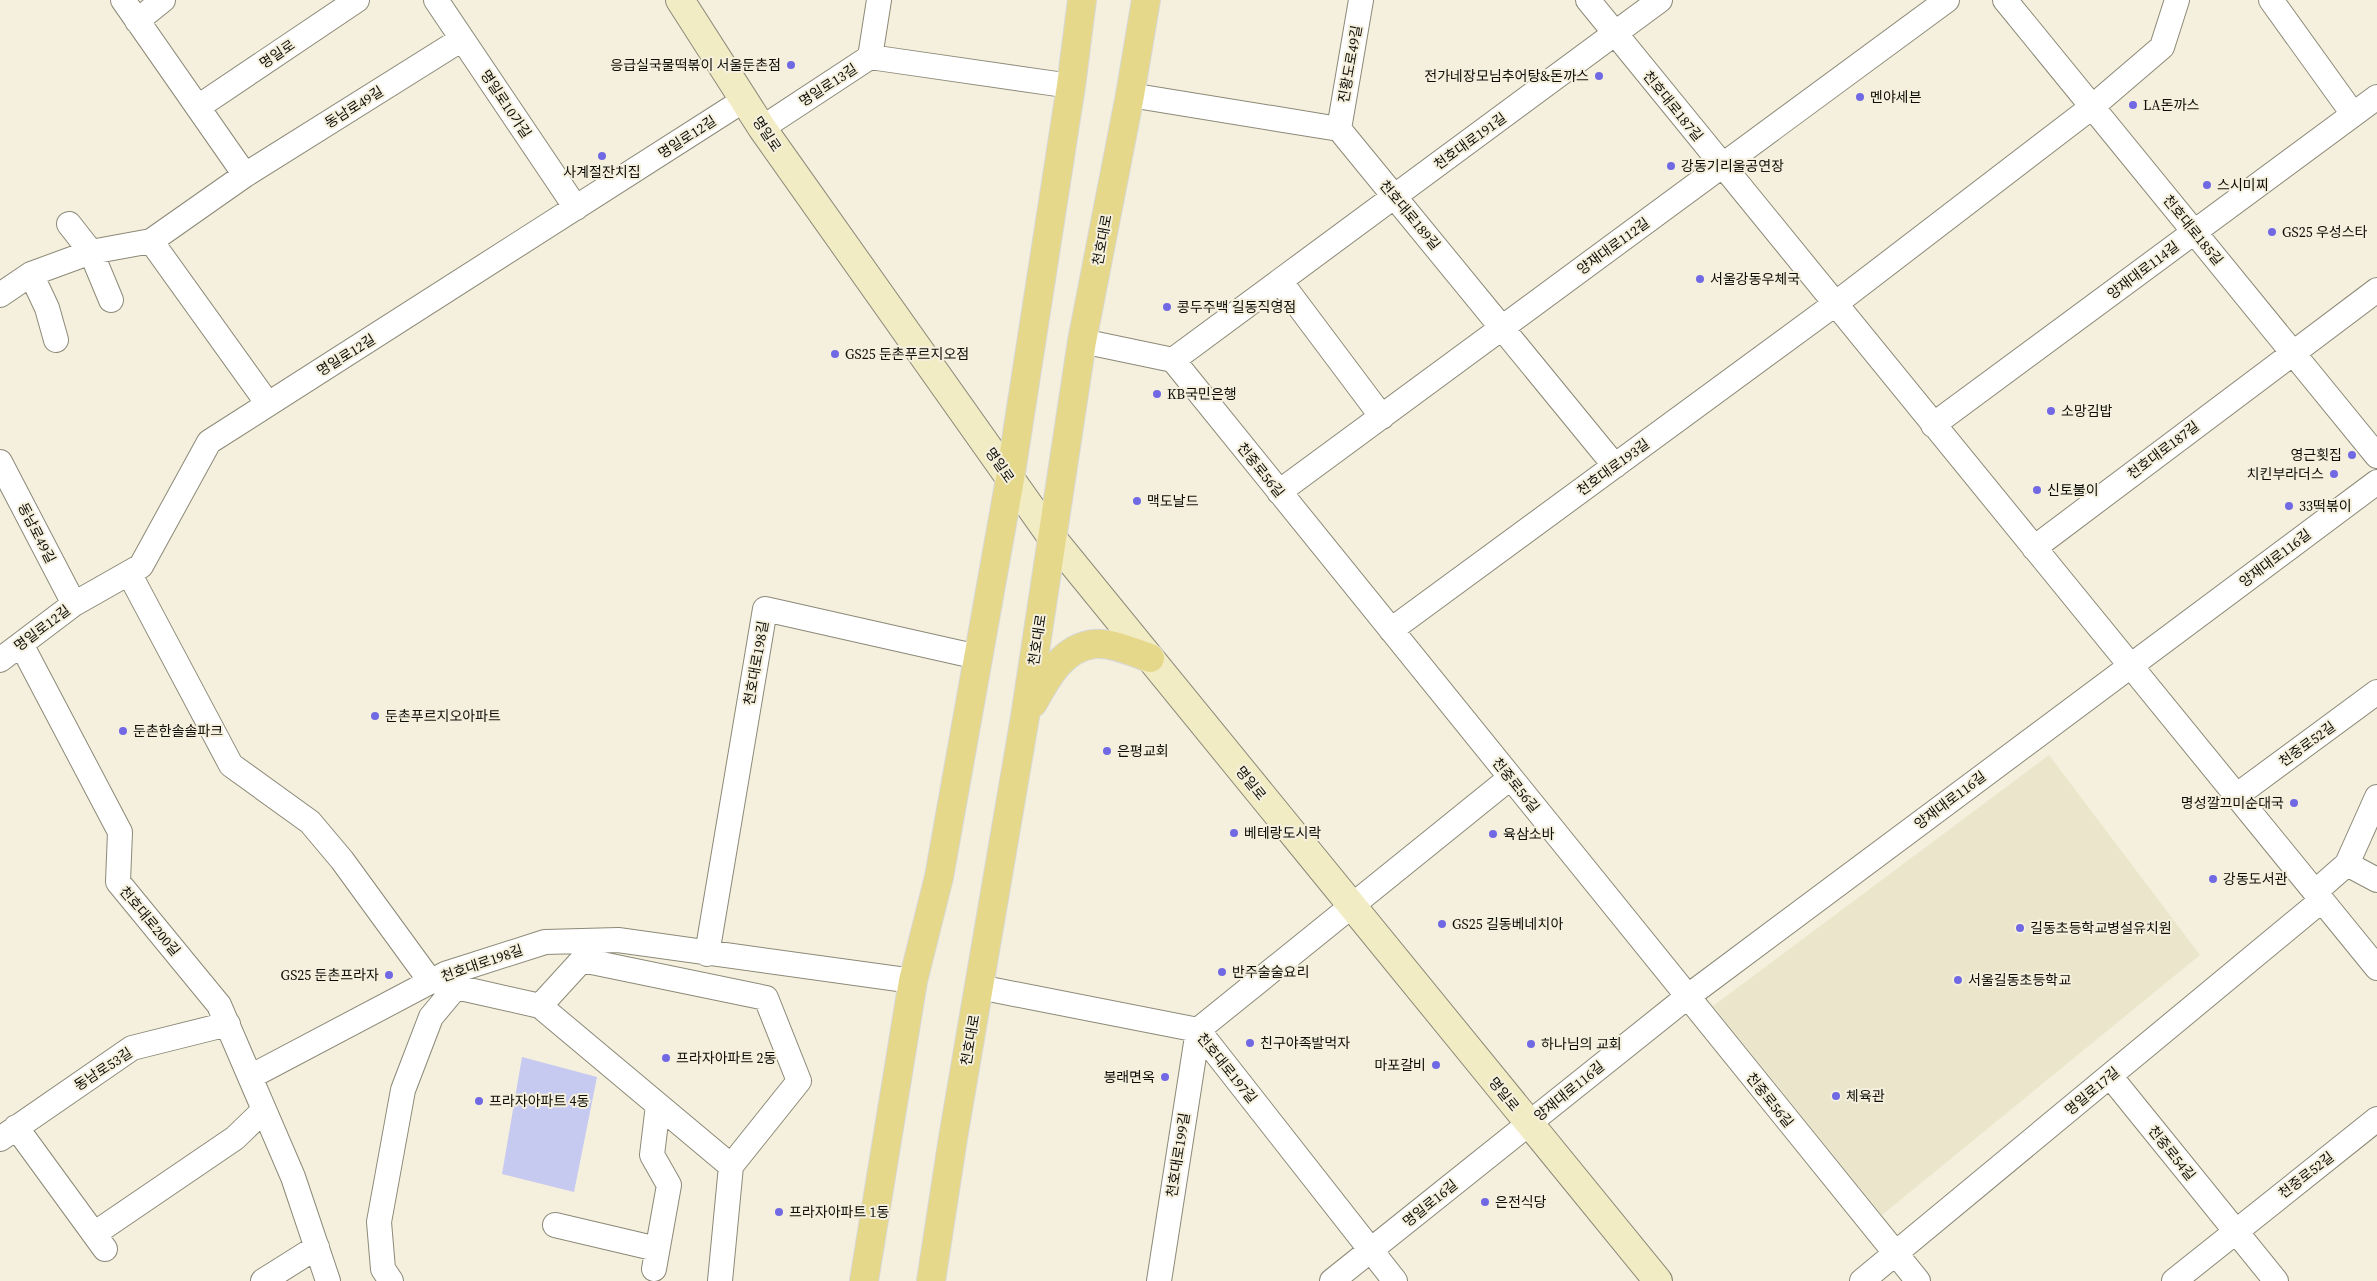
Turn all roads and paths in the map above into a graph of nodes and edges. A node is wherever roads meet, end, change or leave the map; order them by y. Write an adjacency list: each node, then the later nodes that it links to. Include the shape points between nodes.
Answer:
1 (122, 0): 16 (street)
2 (163, 0): 16 (street)
3 (357, 0): 24 (street, 명일로)
4 (436, 0): 18 (street, 명일로10가길)
5 (680, 0): 23 (street, 명일로)
6 (879, 0): 19 (street, 명일로13길)
7 (1082, 0): 20 (main road)
8 (1146, 0): 21 (main road, 천호대로)
9 (1361, 0): 28 (street, 진황도로49길)
10 (1588, 0): 17 (street, 천호대로187길)
11 (1660, 0): 17 (street, 천호대로191길)
12 (1947, 0): 29 (street, 양재대로112길)
13 (2005, 0): 25 (street, 천호대로185길)
14 (2177, 0): 25 (street, via 2162,47)
15 (2271, 0): 26 (street)
16 (138, 21): 24 (street)
17 (1614, 34): 29 (street, 천호대로187길); 31 (street, 천호대로191길)
18 (462, 39): 30 (street, 동남로49길); 32 (street, 명일로10가길)
19 (870, 58): 20 (street); 27 (street, 명일로13길)
20 (1071, 86): 54 (main road)
21 (1130, 95): 28 (street); 45 (main road, 천호대로)
22 (2377, 96): 26 (street, 양재대로114길)
23 (744, 100): 27 (street, 명일로); 32 (street, 명일로12길)
24 (198, 107): 30 (street)
25 (2092, 107): 34 (street, 천호대로185길); 42 (street)
26 (2353, 114): 34 (street, 양재대로114길)
27 (762, 128): 54 (street, 명일로)
28 (1339, 129): 31 (street, 천호대로189길)
29 (1722, 166): 42 (street, 천호대로187길); 43 (street, 양재대로112길)
30 (245, 175): 35 (street, 동남로49길)
31 (1394, 196): 38 (street, 천호대로191길); 43 (street, 천호대로189길)
32 (576, 208): 48 (street, 명일로12길)
33 (69, 224): 36 (street)
34 (2194, 232): 46 (street, 천호대로185길); 50 (street, 양재대로114길)
35 (151, 241): 36 (street, 동남로49길); 48 (street)
36 (91, 252): 37 (street, 동남로49길); 41 (street)
37 (32, 274): 40 (street, 동남로49길); 44 (street)
38 (1280, 281): 47 (street, 천호대로191길); 49 (street)
39 (2377, 290): 46 (street)
40 (0, 295)
41 (111, 300)
42 (1835, 304): 50 (street, 천호대로187길); 53 (street, 천호대로193길)
43 (1503, 327): 49 (street, 양재대로112길); 53 (street, 천호대로189길)
44 (56, 340)
45 (1082, 340): 47 (street); 57 (main road, 천호대로)
46 (2293, 353): 51 (street, 천호대로185길); 58 (street, 천호대로187길)
47 (1173, 360): 56 (street, 천중로56길)
48 (268, 404): 59 (street, 명일로12길, via 209,442 141,566)
49 (1382, 417): 56 (street, 양재대로112길)
50 (1934, 425): 58 (street, 천호대로187길)
51 (2377, 456)
52 (0, 462): 60 (street, 동남로49길)
53 (1615, 466): 61 (street, 천호대로193길)
54 (1010, 479): 57 (street, 명일로); 63 (main road)
55 (2377, 482): 66 (street, 양재대로116길)
56 (1279, 492): 61 (street, 천중로56길)
57 (1053, 539): 64 (street, 명일로); 68 (main road, 천호대로)
58 (2034, 548): 66 (street, 천호대로187길)
59 (129, 573): 60 (street, 명일로12길); 79 (street, via 232,765 310,822 342,860)
60 (74, 604): 62 (street, 명일로12길)
61 (1391, 630): 69 (street, 천중로56길)
62 (21, 644): 65 (street, 명일로12길); 83 (street, 천호대로200길, via 120,832 118,882 219,1004)
63 (978, 657): 76 (street, 천호대로198길, via 765,609); 78 (main road, via 939,877)
64 (1150, 658): 68 (main road, via 1095,644 1081,648 1053,669); 75 (street, 명일로)
65 (0, 660)
66 (2130, 666): 70 (street); 81 (street, 양재대로116길)
67 (2377, 692): 70 (street, 천중로52길)
68 (1025, 717): 80 (main road, 천호대로)
69 (1510, 778): 75 (street); 81 (street, 천중로56길)
70 (2236, 796): 74 (street)
71 (2377, 797): 72 (street)
72 (2347, 864): 73 (street); 74 (street)
73 (2377, 880)
74 (2319, 896): 77 (street); 85 (street, 명일로17길)
75 (1352, 906): 84 (street); 90 (street, 명일로)
76 (707, 954): 78 (street, 천호대로198길); 79 (street, 천호대로198길, via 618,940 545,942 445,974)
77 (2377, 968)
78 (913, 981): 102 (main road)
79 (431, 982): 86 (street, 천호대로198길)
80 (979, 987): 84 (street, 천호대로197길); 103 (main road, 천호대로)
81 (1687, 997): 90 (street, 양재대로116길); 97 (street, 천중로56길)
82 (540, 1006): 87 (street); 92 (street, via 582,960 766,998 799,1081); 100 (street, via 456,987 431,1017 403,1090 379,1222 383,1269)
83 (228, 1024): 86 (street, 천호대로200길); 91 (street, 동남로53길, via 132,1048)
84 (1198, 1030): 96 (street, 천호대로197길); 104 (street, 천호대로199길)
85 (2110, 1076): 94 (street, 천중로54길); 97 (street, 명일로17길)
86 (250, 1077): 88 (street, 천호대로200길)
87 (658, 1105): 92 (street); 93 (street, via 652,1156 669,1185 656,1259)
88 (264, 1110): 91 (street, 동남로53길, via 235,1138 100,1242); 95 (street, 천호대로200길)
89 (2377, 1119): 94 (street, 천중로52길)
90 (1528, 1124): 96 (street, 명일로16길); 107 (street, 명일로)
91 (8, 1133)
92 (731, 1166): 101 (street)
93 (555, 1225)
94 (2235, 1230): 110 (street); 111 (street, 천중로54길)
95 (317, 1247): 98 (street); 99 (street, 천호대로200길)
96 (1370, 1251): 105 (street, 명일로16길); 106 (street, 천호대로197길)
97 (1895, 1253): 108 (street, 명일로17길); 109 (street, 천중로56길)
98 (263, 1281)
99 (328, 1281)
100 (390, 1281)
101 (720, 1281)
102 (864, 1281)
103 (932, 1281)
104 (1159, 1281)
105 (1332, 1281)
106 (1394, 1281)
107 (1658, 1281)
108 (1862, 1281)
109 (1918, 1281)
110 (2174, 1281)
111 (2276, 1281)

